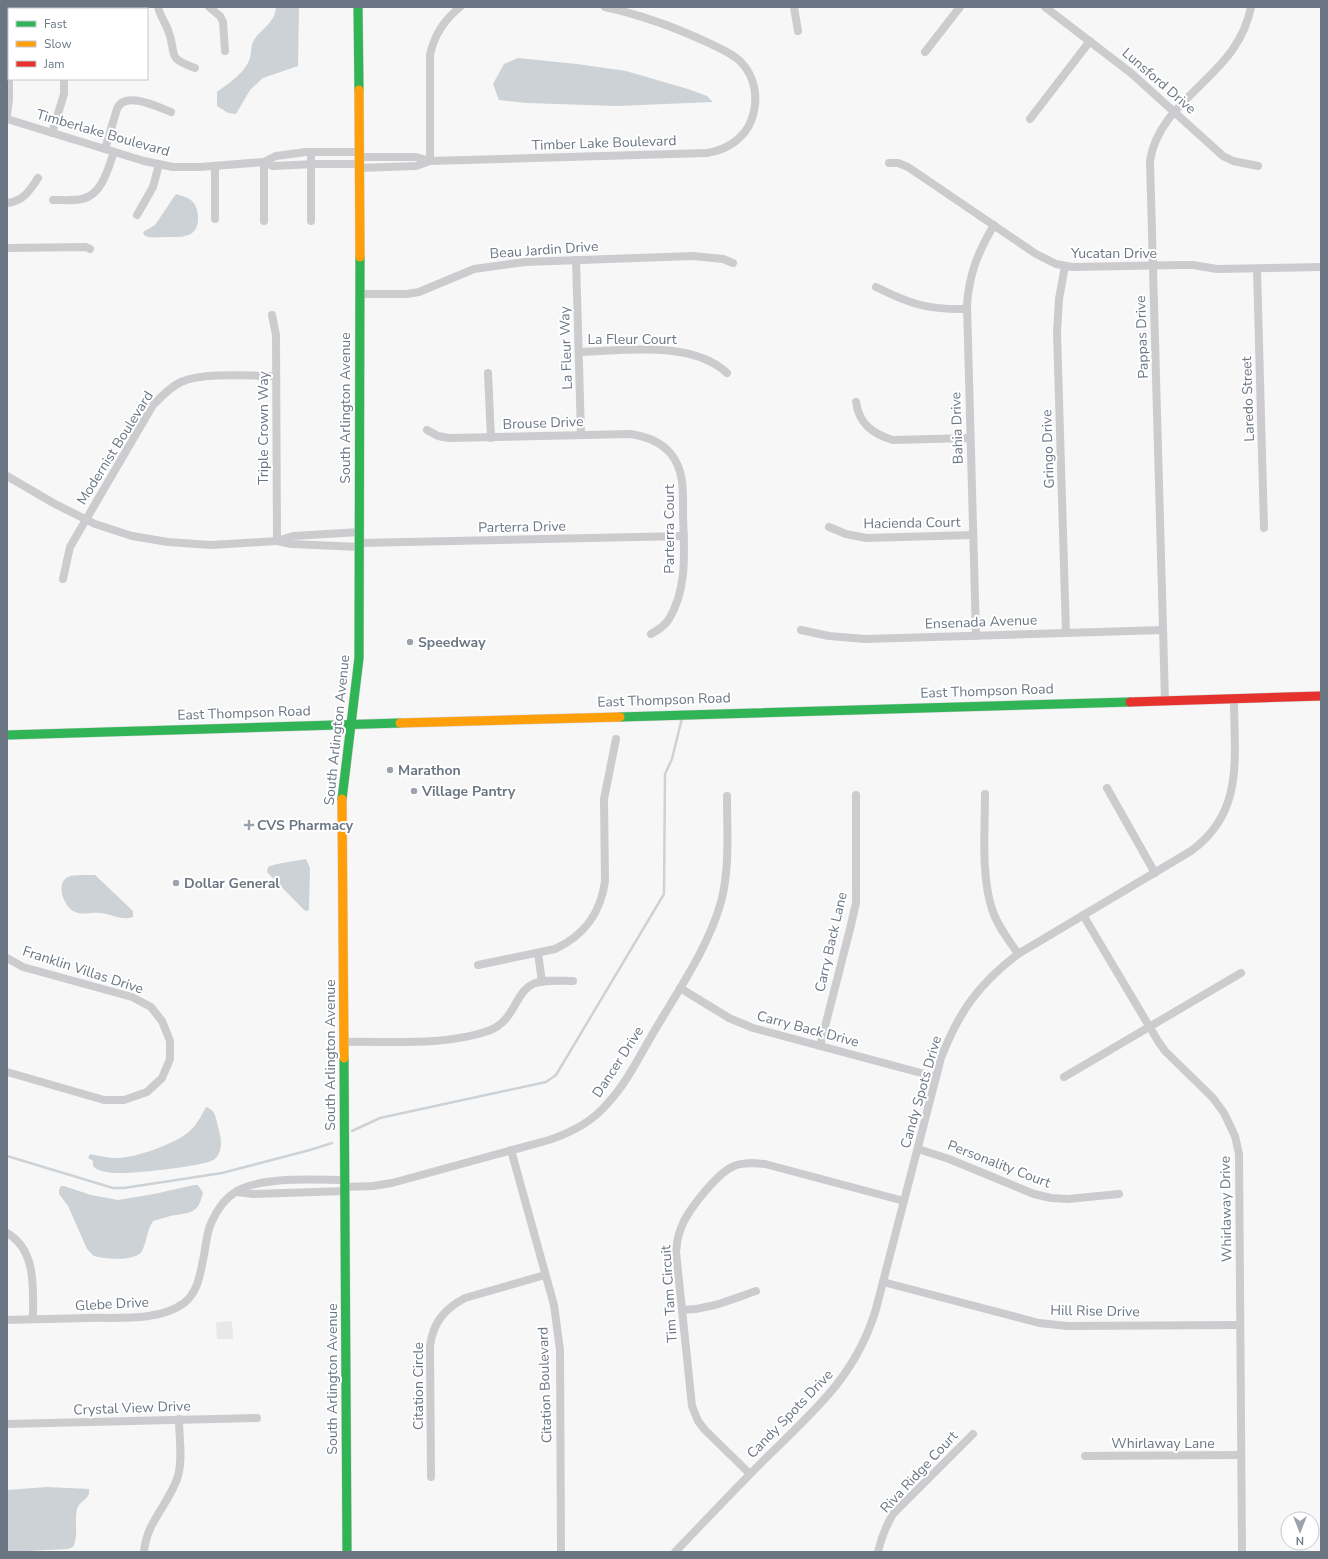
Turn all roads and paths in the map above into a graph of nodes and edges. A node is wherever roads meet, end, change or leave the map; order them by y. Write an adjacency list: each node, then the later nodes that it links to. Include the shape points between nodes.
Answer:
1 (8, 7): 13 (street)
2 (158, 7): 16 (street, via 168,29 174,56 180,63)
3 (209, 7): 14 (street, via 223,22)
4 (358, 7): 29 (main road, South Arlington Avenue)
5 (460, 7): 30 (street, via 440,28 430,55)
6 (605, 7): 30 (street, Timber Lake Boulevard, via 655,21 695,37 733,56 741,63 751,78 755,92 752,120 744,133 728,147 714,152)
7 (794, 7): 11 (street)
8 (960, 7): 15 (street)
9 (1045, 7): 12 (street, Lunsford Drive)
10 (1251, 7): 21 (street, Pappas Drive, via 1244,29 1233,49)
11 (798, 31)
12 (1090, 41): 21 (street, Lunsford Drive); 24 (street)
13 (8, 51)
14 (225, 51)
15 (924, 52)
16 (195, 68)
17 (9, 80): 19 (street)
18 (64, 80): 25 (street, via 64,94)
19 (8, 94): 22 (street)
20 (171, 112): 26 (street, via 135,100 123,102 119,105)
21 (1175, 112): 36 (street, Lunsford Drive, via 1223,156 1233,161); 50 (street, Pappas Drive, via 1159,132 1151,157)
22 (7, 114)
23 (7, 119): 25 (street, Timberlake Boulevard)
24 (1030, 119)
25 (52, 133): 26 (street, Timberlake Boulevard)
26 (105, 149): 27 (street, Timberlake Boulevard)
27 (114, 152): 33 (street, Timberlake Boulevard); 38 (street, via 106,175 92,195 80,200)
28 (311, 152): 29 (street, Timber Lake Boulevard); 31 (street, Timber Lake Boulevard, via 276,156); 34 (street)
29 (359, 160): 30 (street, Timber Lake Boulevard, via 416,166); 34 (street, Timber Lake Boulevard); 54 (main road, South Arlington Avenue)
30 (430, 161)
31 (264, 162): 34 (street, Timber Lake Boulevard, via 273,166); 35 (street, Timberlake Boulevard); 42 (street)
32 (889, 163): 44 (street, Yucatan Drive, via 908,166)
33 (159, 164): 35 (street, Timberlake Boulevard, via 180,167); 40 (street, via 153,187)
34 (311, 164): 43 (street)
35 (215, 166): 41 (street)
36 (1258, 166)
37 (38, 178): 39 (street, via 24,197)
38 (53, 200)
39 (7, 203)
40 (137, 215)
41 (215, 219)
42 (264, 221)
43 (311, 221)
44 (994, 225): 49 (street, Yucatan Drive, via 1044,259); 55 (street, Bahia Drive, via 975,262)
45 (7, 248): 46 (street)
46 (90, 249)
47 (576, 260): 48 (street, Beau Jardin Drive, via 700,256); 54 (street, Beau Jardin Drive, via 525,262 476,268 424,291); 57 (street, La Fleur Way)
48 (734, 263)
49 (1065, 266): 50 (street, Yucatan Drive); 79 (street, Gringo Drive, via 1059,299 1058,332)
50 (1153, 266): 52 (street, Yucatan Drive, via 1193,265 1217,269); 78 (street, Pappas Drive)
51 (1321, 267): 52 (street, Yucatan Drive)
52 (1257, 269): 70 (street, Laredo Street)
53 (876, 287): 55 (street, via 907,302 943,309)
54 (360, 294): 71 (main road, South Arlington Avenue)
55 (967, 309): 65 (street, Bahia Drive)
56 (272, 315): 60 (street, Triple Crown Way, via 276,334)
57 (579, 352): 59 (street, La Fleur Court, via 671,350 702,358); 63 (street, La Fleur Way)
58 (488, 373): 64 (street)
59 (727, 373)
60 (276, 376): 68 (street, Modernist Boulevard, via 200,377 181,382 165,393 154,406); 74 (street, Triple Crown Way)
61 (856, 402): 65 (street, via 860,417 867,426 886,438)
62 (427, 430): 64 (street, Brouse Drive, via 448,438)
63 (581, 435): 64 (street, Brouse Drive); 66 (street, Brouse Drive, via 631,434 650,438)
64 (491, 438)
65 (970, 438): 72 (street, Bahia Drive)
66 (660, 444): 73 (street, Parterra Court, via 671,454 681,475)
67 (7, 476): 68 (street)
68 (86, 520): 74 (street, via 132,536 168,542 211,545); 76 (street, Modernist Boulevard, via 70,547)
69 (829, 527): 72 (street, Hacienda Court, via 864,538)
70 (1264, 528)
71 (360, 532): 74 (street, via 293,536); 75 (main road, South Arlington Avenue)
72 (973, 535): 81 (street, Bahia Drive)
73 (684, 536): 75 (street, Parterra Drive); 80 (street, Parterra Court, via 683,569 676,605 666,624)
74 (277, 541): 75 (street, Parterra Drive, via 291,544)
75 (360, 545): 85 (main road, South Arlington Avenue, via 358,670)
76 (63, 580)
77 (801, 630): 81 (street, Ensenada Avenue, via 851,638)
78 (1163, 630): 79 (street, Ensenada Avenue); 84 (street, Pappas Drive)
79 (1066, 633): 81 (street, Ensenada Avenue)
80 (651, 634)
81 (976, 636)
82 (1321, 696): 83 (main road, East Thompson Road)
83 (1234, 698): 84 (main road, East Thompson Road); 92 (street, Candy Spots Drive, via 1233,783 1226,811 1200,845)
84 (1165, 700): 85 (main road, East Thompson Road)
85 (352, 723): 86 (main road, East Thompson Road); 103 (main road, South Arlington Avenue, via 342,798)
86 (7, 734)
87 (616, 739): 94 (street, via 604,799 605,881 599,906 586,928 572,940 555,949)
88 (1106, 788): 92 (street)
89 (985, 794): 95 (street, via 987,892 996,920)
90 (856, 795): 104 (street, Carry Back Lane, via 856,903)
91 (727, 796): 101 (street, Dancer Drive, via 727,864 722,900 710,935)
92 (1155, 873): 93 (street, Candy Spots Drive)
93 (1083, 915): 95 (street, Candy Spots Drive); 102 (street, Whirlaway Drive)
94 (538, 953): 97 (street); 100 (street)
95 (1018, 954): 106 (street, Candy Spots Drive, via 985,982 965,1008 948,1040)
96 (7, 958): 105 (street, Franklin Villas Drive, via 23,967 132,997 151,1007 162,1021 170,1041 170,1060 162,1078 147,1092 124,1100 104,1100)
97 (478, 965)
98 (1241, 973): 102 (street)
99 (573, 981): 100 (street)
100 (542, 982): 103 (street, via 524,991 507,1018 489,1031 441,1041)
101 (680, 988): 104 (street, Carry Back Drive, via 729,1018 753,1028); 109 (street, Dancer Drive, via 623,1084 599,1112 566,1134)
102 (1149, 1027): 107 (street); 121 (street, Whirlaway Drive, via 1165,1051 1213,1098 1224,1113 1235,1136 1240,1165)
103 (344, 1042): 110 (main road, South Arlington Avenue)
104 (820, 1046): 106 (street, Carry Back Drive)
105 (7, 1072)
106 (936, 1077): 108 (street, Candy Spots Drive)
107 (1064, 1077)
108 (918, 1149): 112 (street, Personality Court, via 1034,1194 1068,1199); 113 (street, Candy Spots Drive)
109 (511, 1150): 110 (street, Dancer Drive, via 392,1183); 115 (street, Citation Boulevard)
110 (345, 1186): 111 (street, via 253,1194); 111 (street, Glebe Drive, via 277,1181 252,1185); 131 (main road, South Arlington Avenue)
111 (236, 1192): 119 (street, Glebe Drive, via 221,1205 211,1223 197,1286 183,1303 151,1316)
112 (1119, 1194)
113 (904, 1201): 116 (street, Candy Spots Drive); 118 (street, Tim Tam Circuit, via 765,1164 735,1166 714,1181 686,1216 680,1230 676,1252)
114 (7, 1234): 119 (street, via 18,1242 30,1264 33,1279)
115 (545, 1275): 129 (street, Citation Circle, via 465,1298 444,1312 437,1321 430,1346); 132 (street, Citation Boulevard, via 555,1310 560,1350)
116 (883, 1282): 121 (street, Hill Rise Drive, via 1039,1323 1067,1326); 128 (street, Candy Spots Drive, via 865,1340 849,1369 834,1390)
117 (756, 1292): 118 (street, via 722,1304)
118 (682, 1310): 128 (street, Tim Tam Circuit, via 692,1406 698,1421)
119 (33, 1319): 120 (street, Glebe Drive)
120 (7, 1320)
121 (1240, 1325): 126 (street, Whirlaway Drive)
122 (258, 1418): 123 (street, Crystal View Drive)
123 (179, 1419): 124 (street, Crystal View Drive); 130 (street, via 178,1476 148,1531)
124 (7, 1424)
125 (973, 1434): 134 (street, Riva Ridge Court, via 893,1514 880,1540)
126 (1241, 1455): 127 (street, Whirlaway Lane); 135 (street, Whirlaway Drive)
127 (1085, 1456)
128 (750, 1474): 133 (street, Candy Spots Drive)
129 (431, 1477)
130 (144, 1552)
131 (347, 1552)
132 (561, 1552)
133 (675, 1552)
134 (878, 1552)
135 (1242, 1552)

